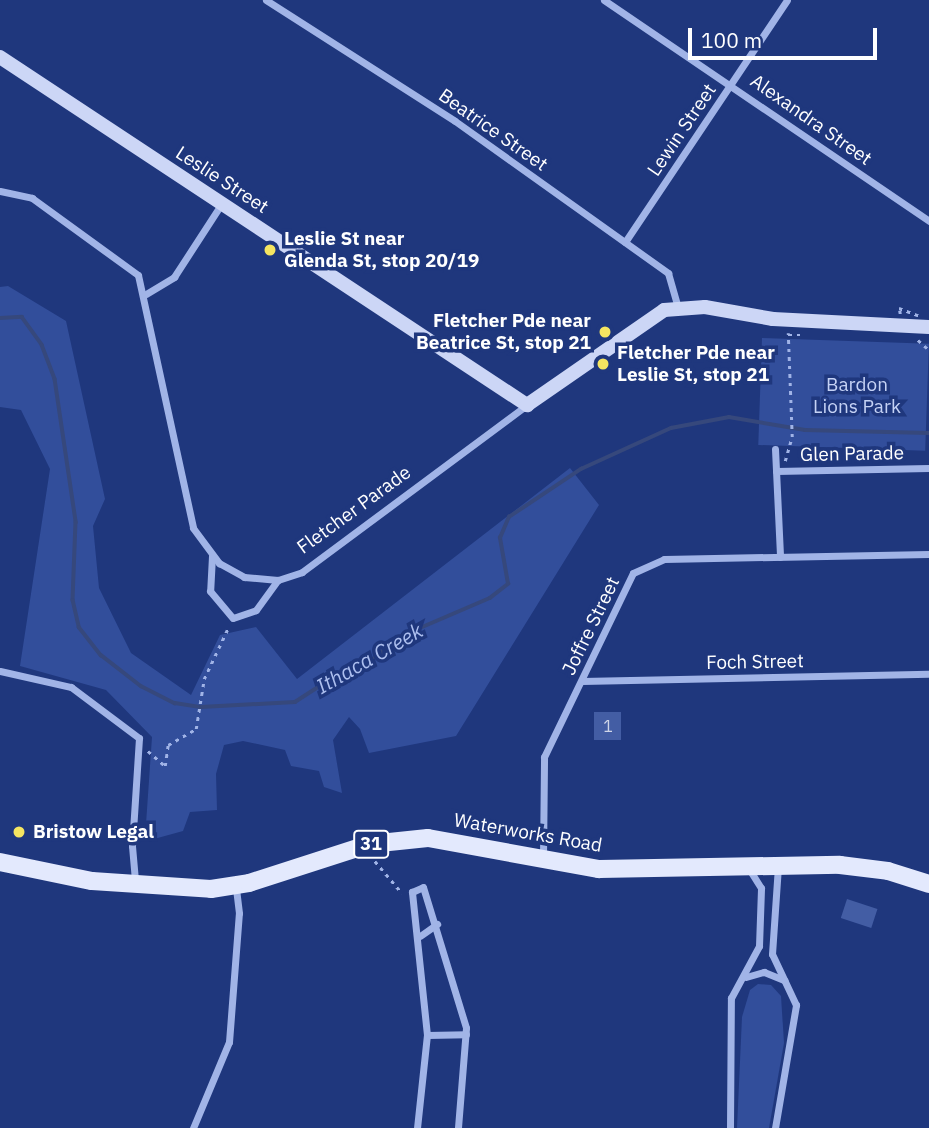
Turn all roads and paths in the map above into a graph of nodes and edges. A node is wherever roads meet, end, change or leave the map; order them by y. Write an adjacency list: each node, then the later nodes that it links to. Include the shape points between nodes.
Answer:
1 (266, 0): 9 (street, Beatrice Street, via 455,121)
2 (604, 0): 5 (street, Alexandra Street)
3 (787, 0): 5 (street, Lewin Street)
4 (0, 57): 7 (street, Leslie Street)
5 (732, 85): 8 (street, Alexandra Street); 9 (street, Lewin Street)
6 (0, 191): 10 (street, via 32,198 129,263)
7 (222, 203): 10 (street, via 174,276); 14 (street, Leslie Street)
8 (929, 221)
9 (625, 242): 11 (street, Beatrice Street, via 668,273)
10 (146, 295): 19 (street, via 194,528)
11 (678, 307): 12 (street, Fletcher Parade); 14 (street, Fletcher Parade, via 649,316)
12 (929, 327)
13 (789, 335): 17 (path, via 791,454)
14 (527, 405): 21 (street, Fletcher Parade, via 324,558)
15 (775, 449): 17 (street, Glen Parade)
16 (929, 468): 17 (street, Glen Parade)
17 (776, 471): 20 (street, Glen Parade)
18 (929, 554): 20 (street, Joffre Street)
19 (212, 556): 21 (street, via 244,577); 22 (street, via 210,591)
20 (780, 557): 25 (street, Joffre Street, via 646,564 633,573)
21 (278, 580): 22 (street, via 256,610)
22 (233, 618): 26 (path, via 202,693 196,729 168,745 165,766)
23 (0, 671): 26 (street, via 71,687 105,709)
24 (929, 674): 25 (street, Foch Street)
25 (582, 681): 27 (street, Joffre Street, via 544,757)
26 (141, 744): 33 (street, via 132,846)
27 (543, 858): 31 (main road, Waterworks Road / 31, via 610,869); 34 (main road, Waterworks Road / 31, via 462,841 397,839)
28 (375, 861): 35 (path, via 406,901)
29 (0, 862): 33 (main road, Waterworks Road / 31, via 77,879)
30 (778, 866): 31 (main road, Waterworks Road / 31); 32 (main road, Waterworks Road / 31, via 872,868); 37 (street)
31 (747, 867): 36 (street, via 761,887)
32 (929, 884)
33 (135, 885): 34 (main road, Waterworks Road / 31)
34 (236, 886): 44 (street, via 239,913 229,1042)
35 (414, 898): 38 (street, via 411,892 424,887); 39 (street)
36 (761, 919): 37 (street); 40 (street, via 757,954)
37 (772, 919): 41 (street, via 772,954)
38 (437, 924): 39 (street); 42 (street)
39 (419, 937): 43 (street)
40 (741, 983): 41 (street, via 764,972 782,979); 47 (street, via 729,1008)
41 (793, 992): 48 (street, via 794,1027)
42 (466, 1034): 43 (street); 46 (street)
43 (427, 1035): 45 (street)
44 (193, 1128)
45 (417, 1128)
46 (458, 1128)
47 (730, 1128)
48 (775, 1128)

